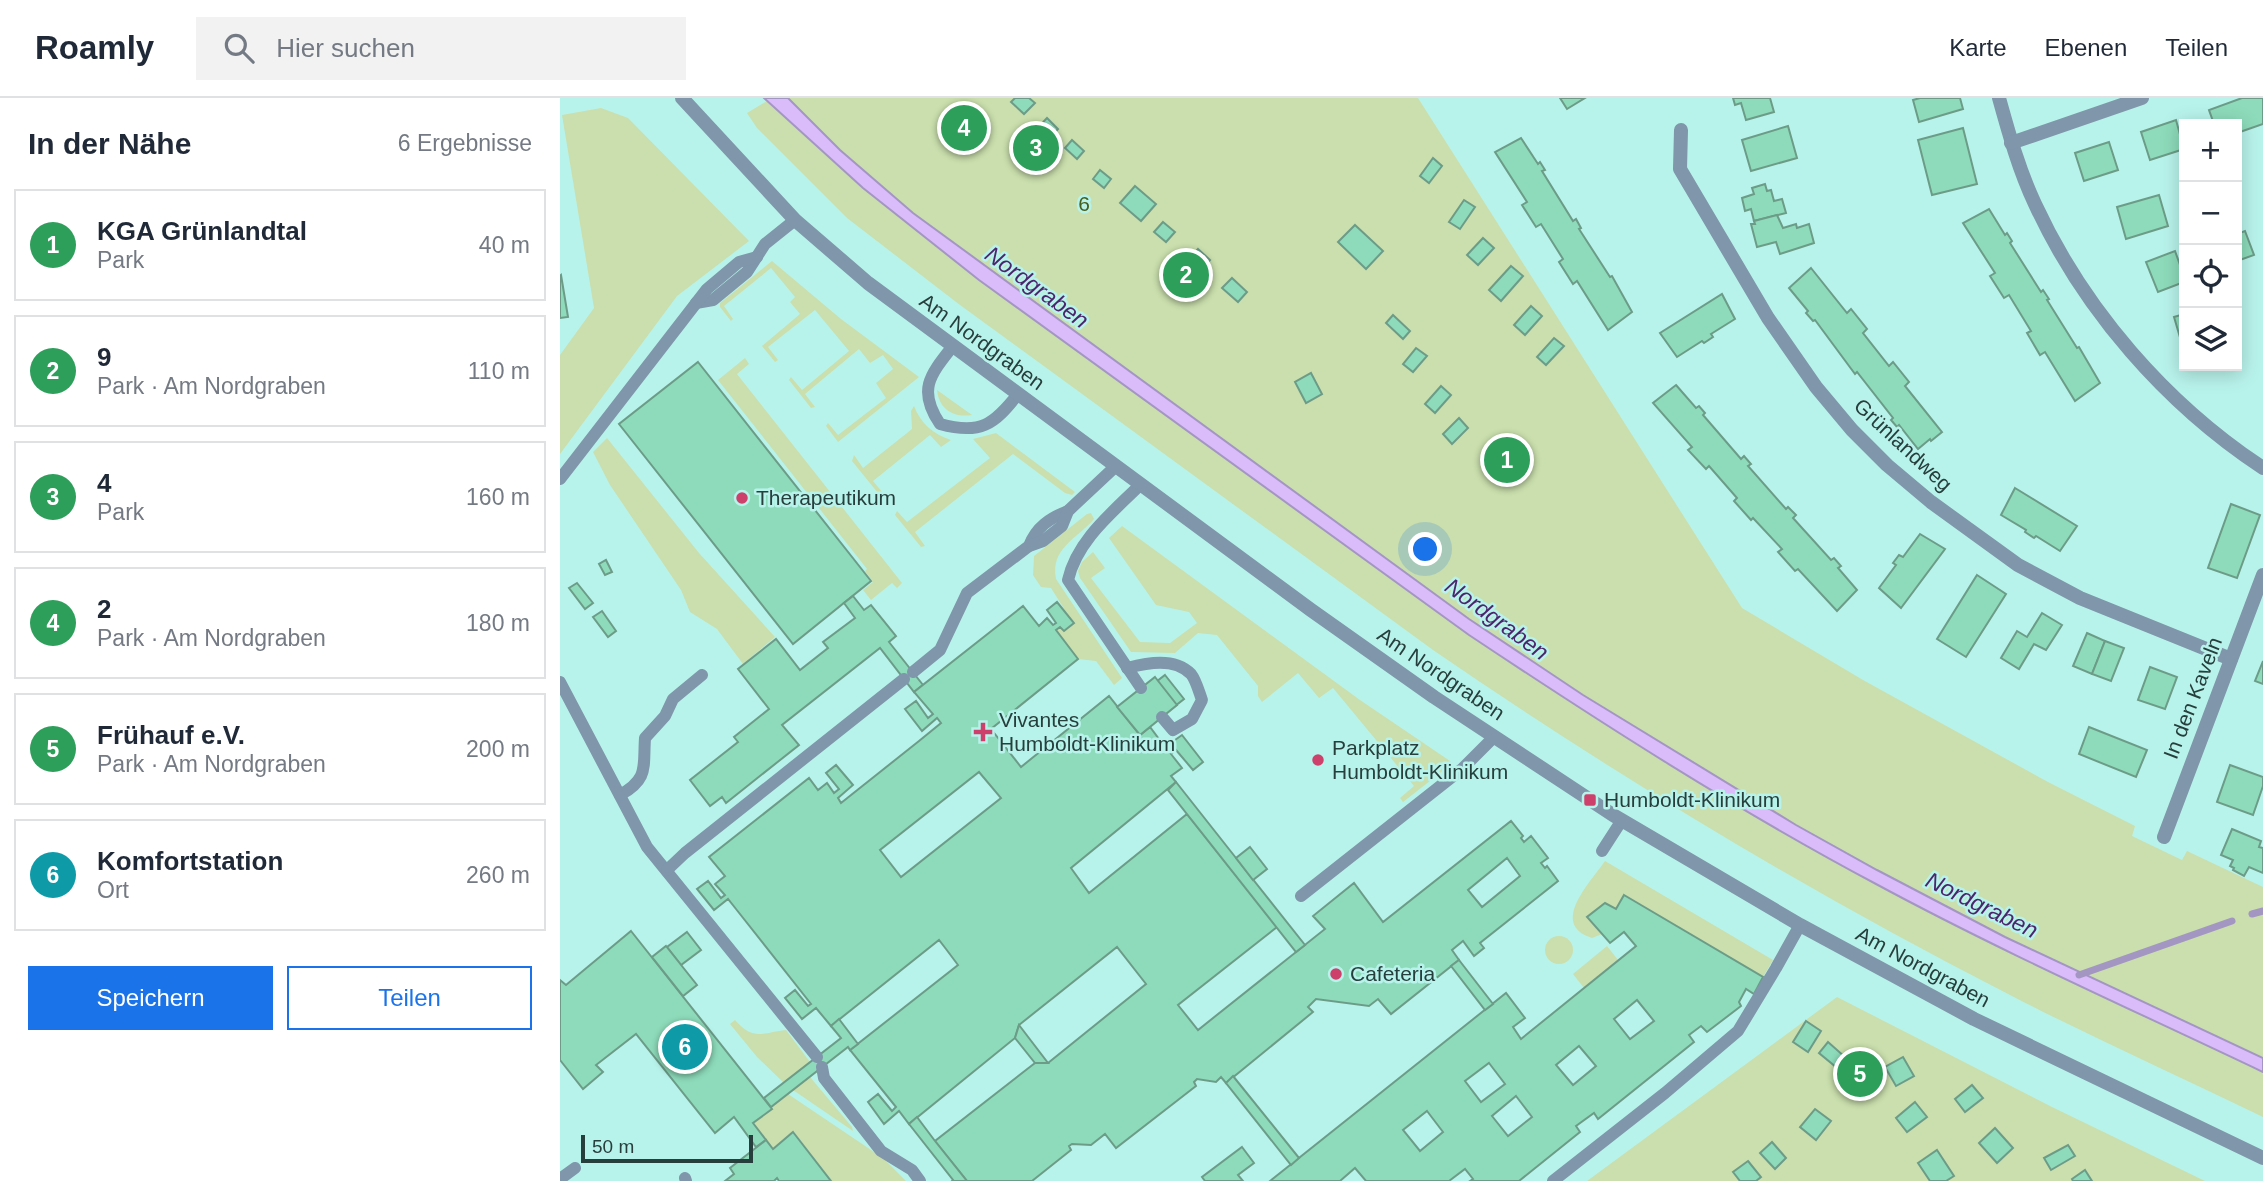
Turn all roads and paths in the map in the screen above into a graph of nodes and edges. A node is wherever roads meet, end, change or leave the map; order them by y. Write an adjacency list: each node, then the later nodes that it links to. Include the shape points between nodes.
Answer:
1 (682, 98): 6 (street, Am Nordgraben)
2 (1999, 98): 5 (street)
3 (2142, 98): 5 (street)
4 (1681, 130): 14 (street, Grünlandweg, via 1680,169 1768,318 1816,387 1887,465 2018,565 2080,598)
5 (2011, 143): 10 (street, via 2061,254 2119,338 2218,436)
6 (794, 220): 7 (street, Am Nordgraben); 11 (lane, via 765,244 757,257 738,262 707,289)
7 (953, 346): 8 (street, Am Nordgraben); 8 (lane, via 928,380 929,407 940,424 959,429 995,421)
8 (1018, 394): 9 (street, Am Nordgraben)
9 (1116, 466): 12 (street, Am Nordgraben); 25 (lane, via 1068,512 1034,532 1029,545 967,593 940,650)
10 (2263, 468)
11 (560, 479)
12 (1140, 484): 15 (lane, via 1084,545 1068,580); 20 (street, Am Nordgraben)
13 (2263, 575): 14 (street, In den Kaveln)
14 (2231, 659): 23 (street, In den Kaveln)
15 (1127, 668): 18 (lane); 19 (lane, via 1156,661 1193,675 1202,699 1192,719 1173,730)
16 (702, 675): 21 (lane, via 673,699 645,738 641,780)
17 (560, 682): 21 (lane)
18 (1140, 688)
19 (1162, 717)
20 (1494, 737): 22 (street, Am Nordgraben); 26 (lane, via 1462,769)
21 (620, 795): 25 (lane, via 647,847)
22 (1622, 820): 24 (lane); 27 (street, Am Nordgraben)
23 (2164, 837)
24 (1602, 851)
25 (667, 870): 31 (lane, via 820,1062 824,1078 881,1151 912,1170)
26 (1301, 896)
27 (1800, 925): 28 (street, Am Nordgraben, via 1974,1019); 32 (lane, via 1738,1031)
28 (2263, 1158)
29 (575, 1168): 30 (lane)
30 (560, 1179)
31 (920, 1181)
32 (1553, 1181)

